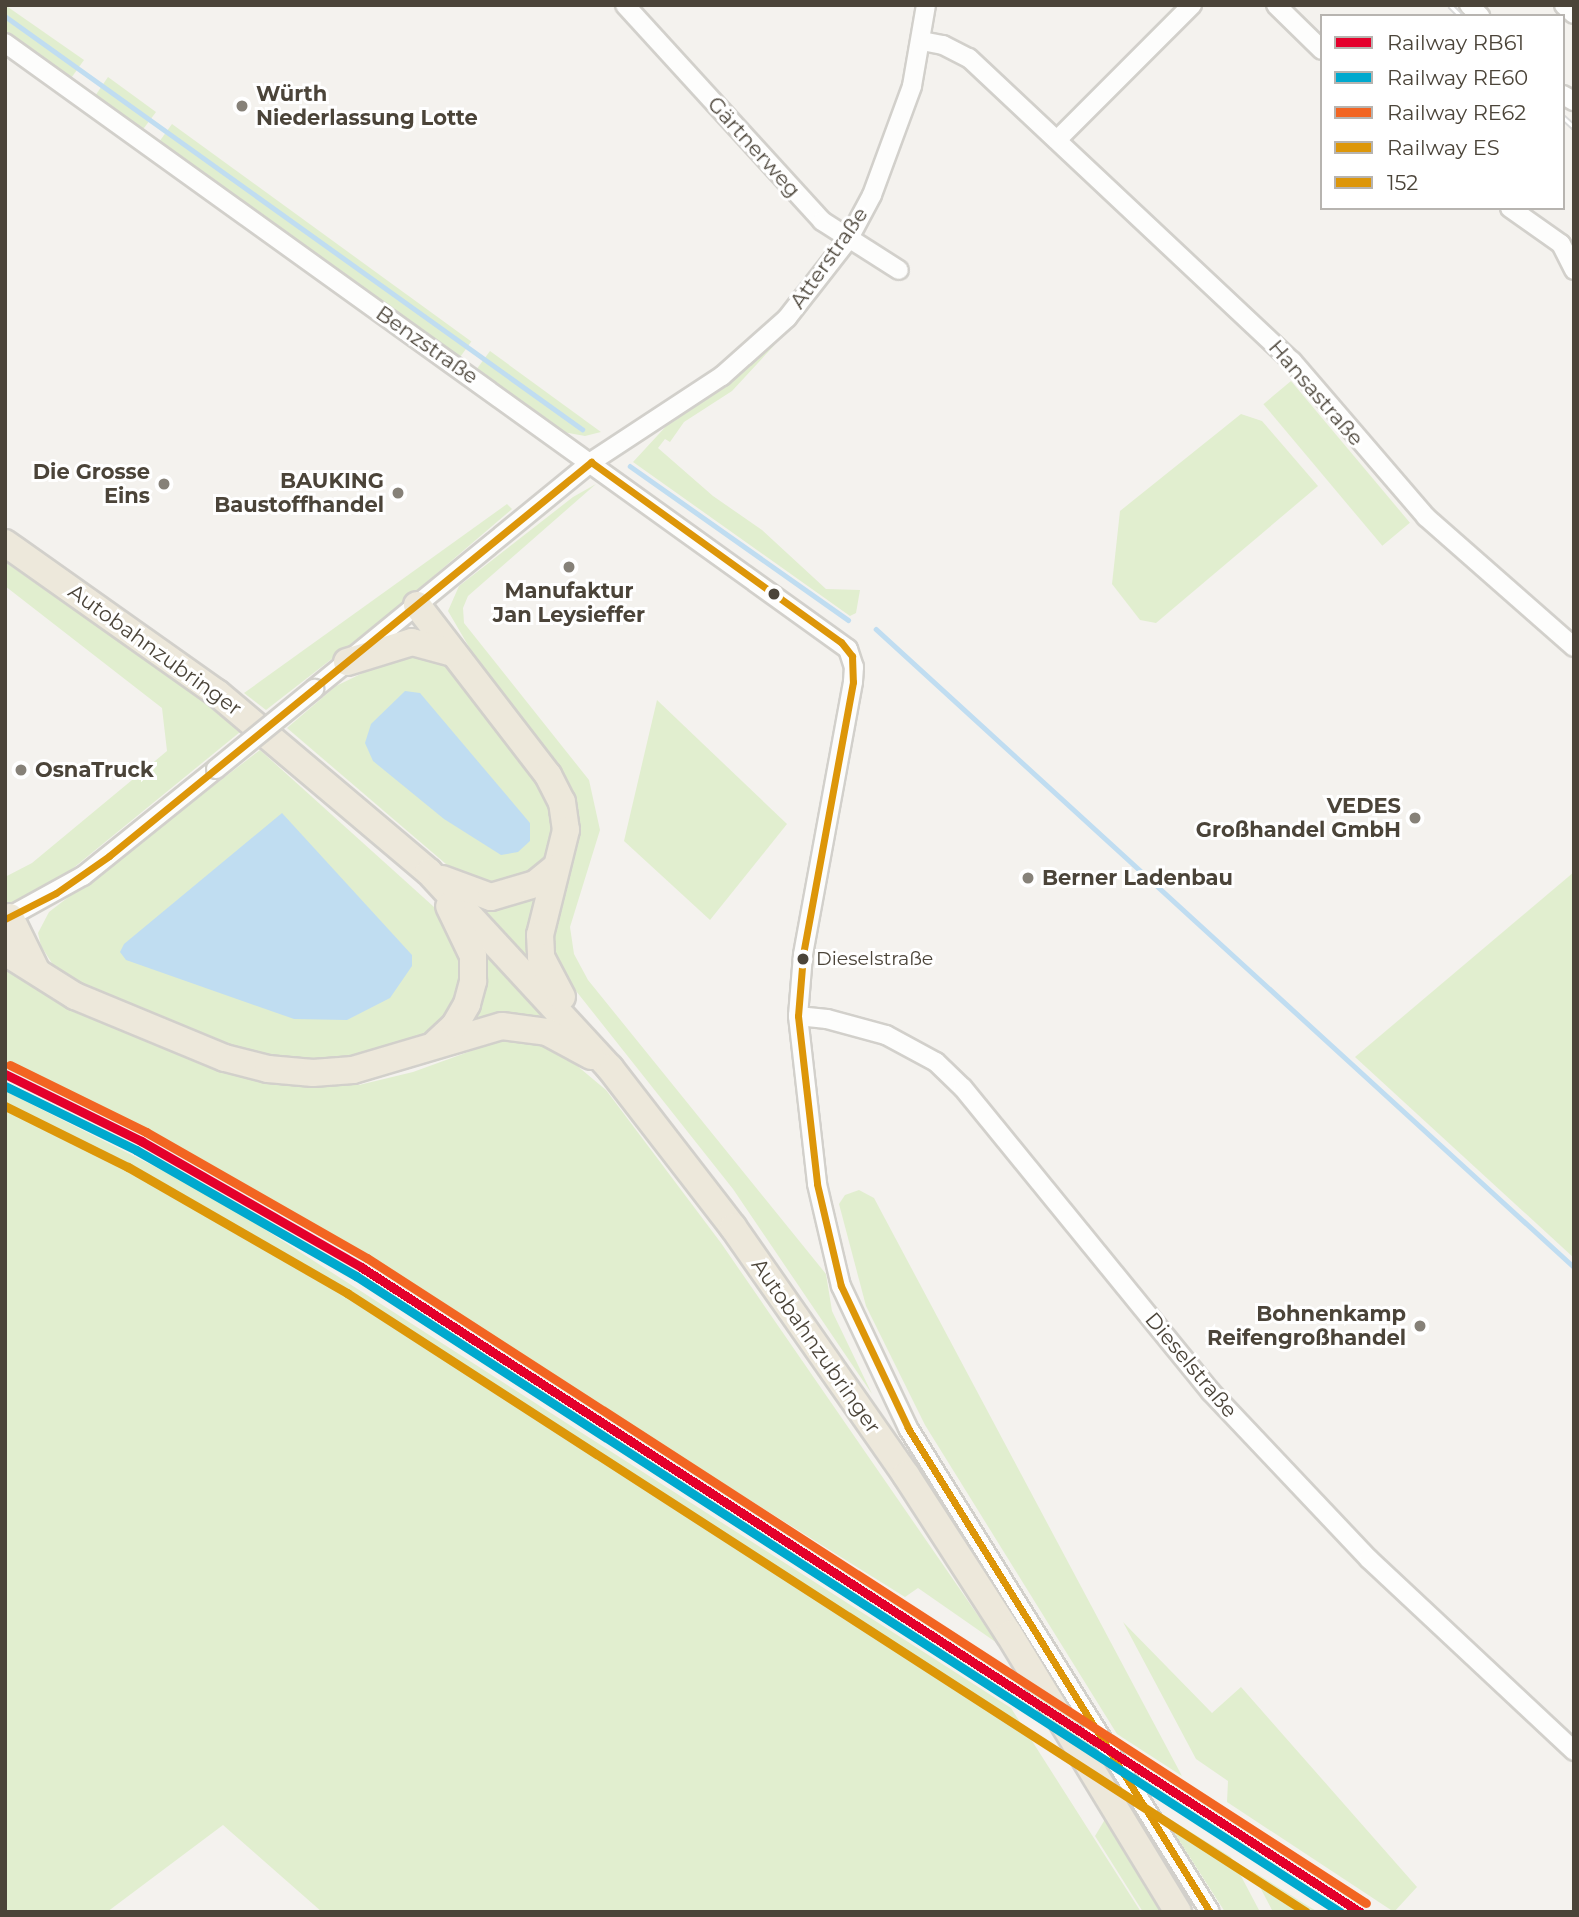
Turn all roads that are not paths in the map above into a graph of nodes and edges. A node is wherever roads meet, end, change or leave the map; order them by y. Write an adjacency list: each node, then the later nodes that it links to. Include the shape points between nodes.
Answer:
1 (625, 5): 12 (street, Gärtnerweg, via 822,221)
2 (926, 5): 7 (street, Atterstraße)
3 (1192, 5): 10 (street)
4 (1276, 5): 9 (street)
5 (1564, 5): 6 (street)
6 (1574, 14)
7 (922, 41): 10 (street, Hansastraße, via 969,58); 12 (street, Atterstraße, via 894,145)
8 (5, 43): 15 (street, Benzstraße)
9 (1320, 48)
10 (1056, 140): 18 (street, Hansastraße, via 1292,361 1426,517)
11 (1513, 210): 14 (street, via 1561,244)
12 (848, 240): 13 (street, Gärtnerweg); 15 (street, Atterstraße, via 817,285 755,349)
13 (899, 270)
14 (1574, 270)
15 (591, 462): 17 (street, Atterstraße); 26 (street, Benzstraße, via 848,649 853,682 801,967)
16 (5, 543): 22 (highway, Autobahnzubringer, via 217,693)
17 (417, 605): 19 (highway); 20 (street, Atterstraße)
18 (1574, 647)
19 (453, 653): 20 (highway, via 412,642); 21 (highway, via 548,775 562,802 566,830)
20 (347, 662): 23 (street, Atterstraße, bridge, via 82,876)
21 (555, 868): 22 (highway, via 535,884 491,897 464,890); 28 (highway, via 544,907 541,957)
22 (429, 872): 27 (highway, via 473,956 467,1004 455,1025); 28 (highway)
23 (8, 918): 25 (highway)
24 (5, 952): 25 (highway)
25 (37, 971): 27 (highway, via 75,996 225,1058 268,1069 353,1070)
26 (798, 1016): 29 (street, Dieselstraße, via 827,1018 886,1035 936,1062 963,1088 1211,1392 1369,1559); 31 (street, via 817,1184 841,1286 908,1429)
27 (432, 1046): 28 (highway, via 476,1031 524,1028 547,1032)
28 (610, 1068): 30 (highway, Autobahnzubringer, via 821,1349 1009,1634)
29 (1574, 1751)
30 (1178, 1912)
31 (1210, 1912)

